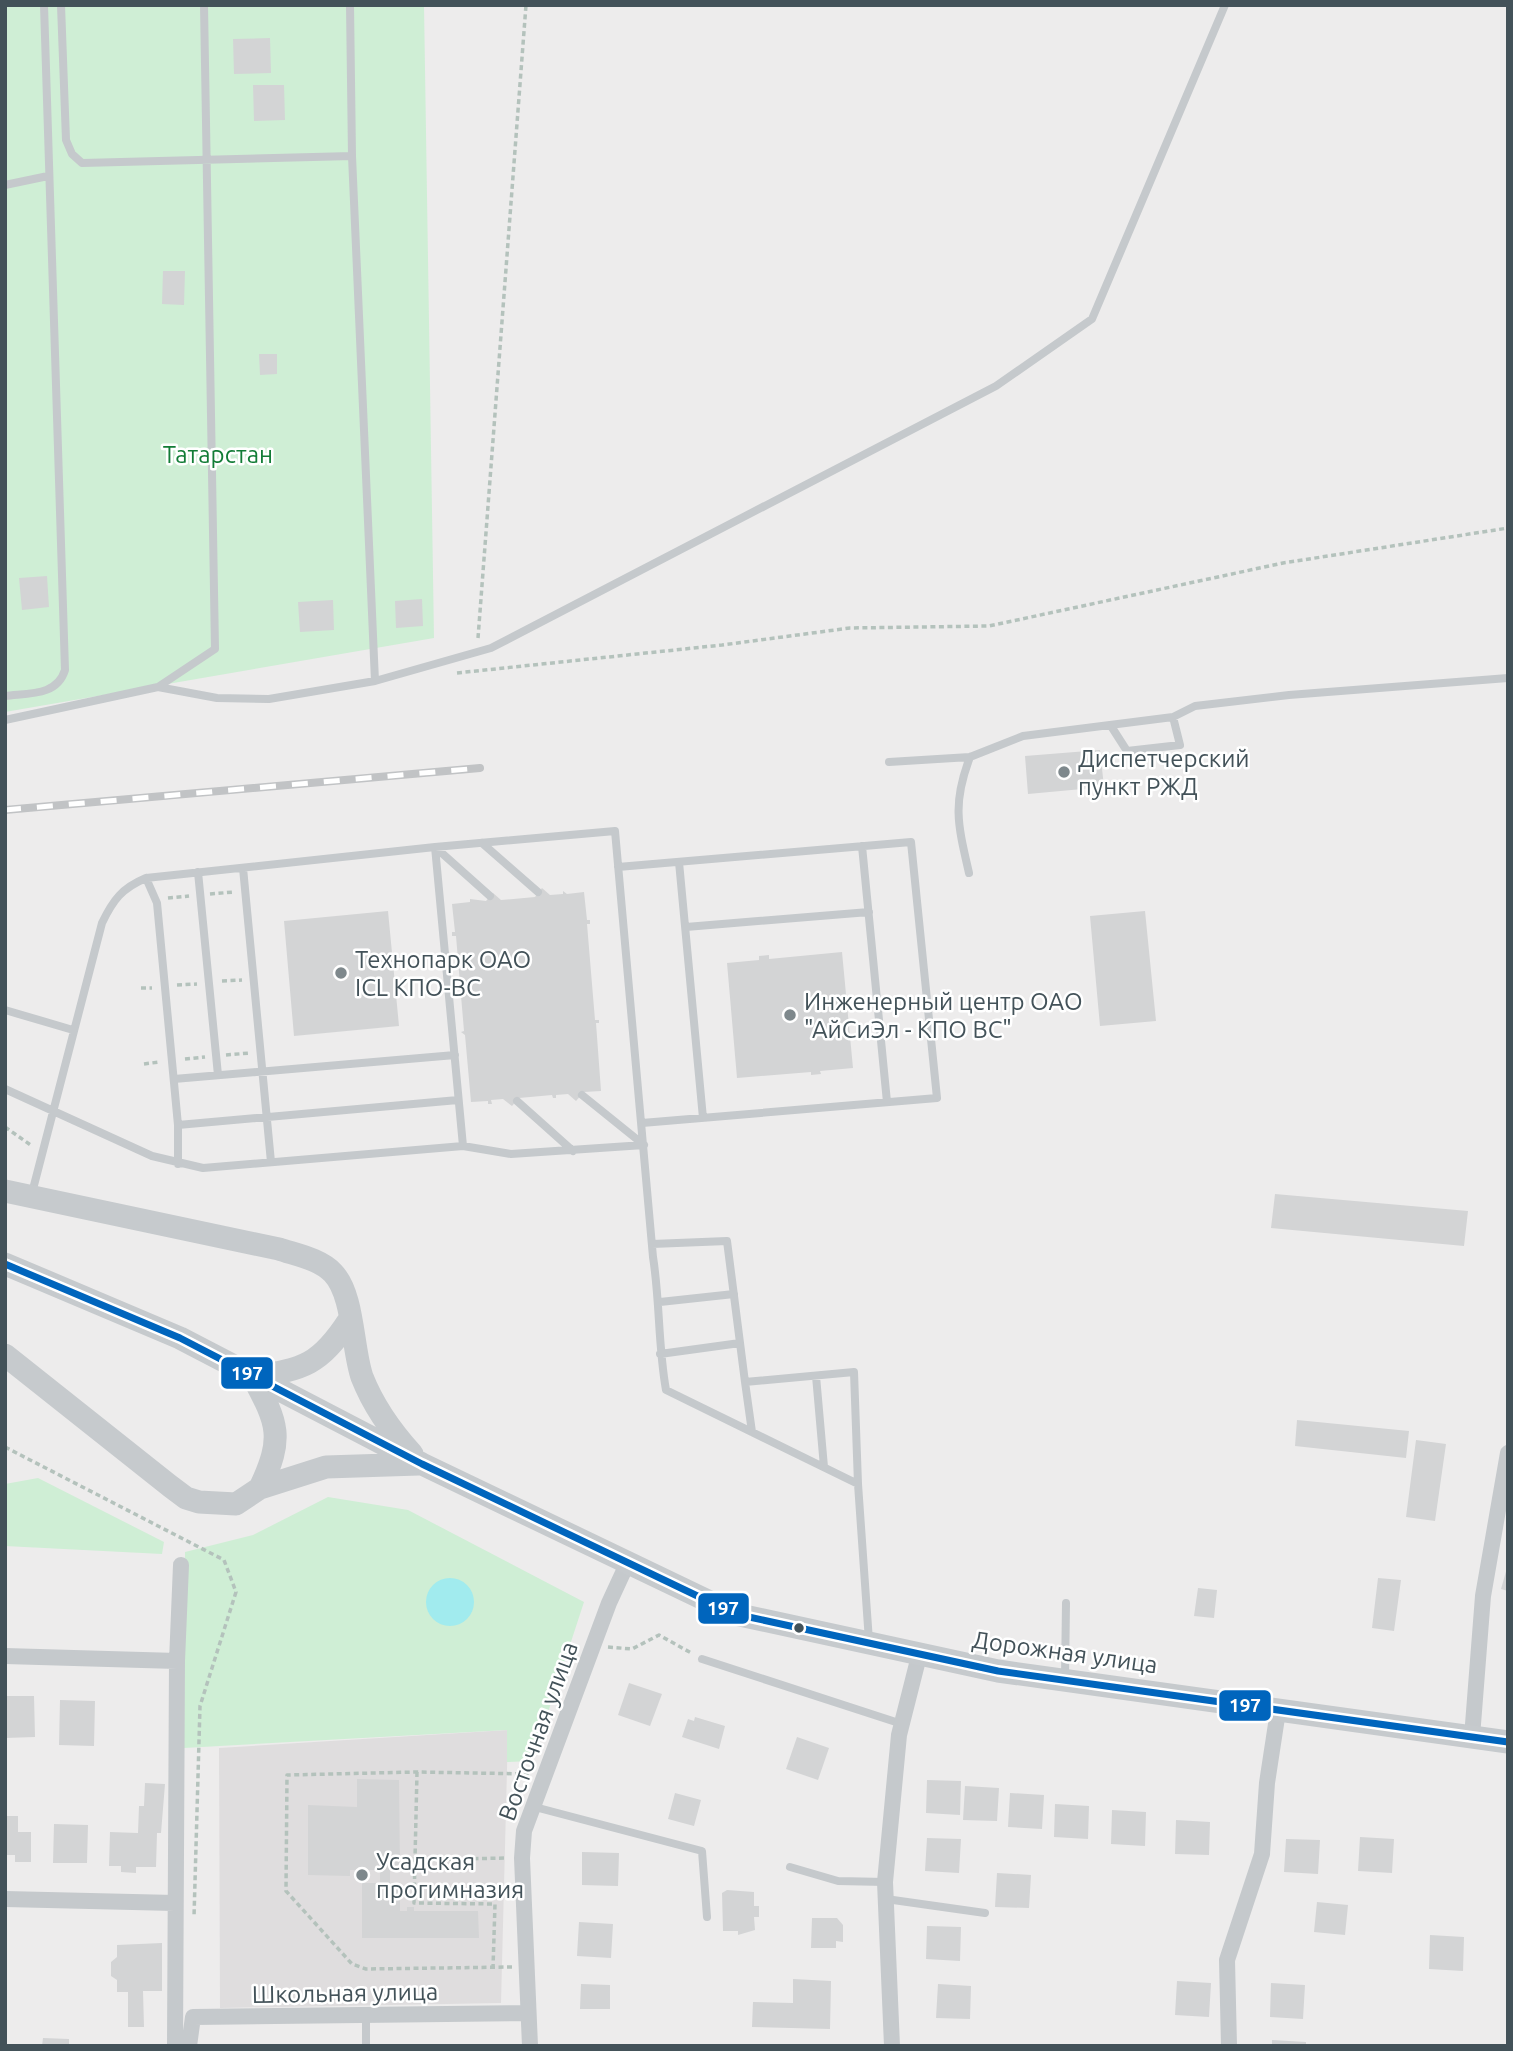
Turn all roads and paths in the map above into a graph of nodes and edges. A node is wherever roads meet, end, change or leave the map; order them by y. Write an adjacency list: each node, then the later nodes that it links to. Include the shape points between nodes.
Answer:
1 (44, 5): 9 (lane)
2 (61, 5): 8 (lane, via 66,140 72,153 82,163)
3 (204, 5): 8 (lane)
4 (350, 5): 7 (lane)
5 (526, 5): 12 (path)
6 (1224, 5): 12 (lane, via 1092,319 996,386)
7 (352, 156): 8 (lane); 15 (lane)
8 (209, 160): 16 (lane, via 215,649)
9 (48, 176): 10 (lane); 17 (lane, via 65,670 61,683 53,689)
10 (5, 185)
11 (1508, 528): 13 (path, via 1283,563 989,626 850,628)
12 (477, 652): 15 (lane)
13 (444, 674)
14 (1508, 678): 18 (lane, via 1289,695 1195,706)
15 (375, 681): 16 (lane, via 269,699 217,698)
16 (158, 687): 19 (lane)
17 (5, 696)
18 (1173, 717): 20 (lane); 20 (lane, via 1180,746 1127,751)
19 (5, 720)
20 (1111, 726): 21 (lane, via 1023,737)
21 (970, 757): 22 (lane); 30 (lane, via 959,788 958,824)
22 (890, 762)
23 (482, 843): 25 (lane); 27 (lane, via 615,831); 32 (lane)
24 (862, 846): 26 (lane); 34 (lane); 46 (lane, via 911,842 937,1098)
25 (435, 847): 28 (lane); 33 (lane); 38 (lane)
26 (679, 862): 27 (lane); 35 (lane)
27 (618, 867): 50 (lane)
28 (243, 868): 29 (lane); 39 (lane)
29 (198, 872): 31 (lane); 40 (lane)
30 (969, 873)
31 (146, 878): 37 (lane, via 129,885 110,905); 41 (lane, via 157,903)
32 (538, 892)
33 (490, 896)
34 (869, 912): 35 (lane); 46 (lane)
35 (685, 927): 49 (lane)
36 (5, 1010): 37 (lane)
37 (74, 1030): 47 (lane)
38 (455, 1055): 39 (lane); 44 (lane)
39 (264, 1071): 40 (lane); 48 (lane)
40 (218, 1075): 41 (lane)
41 (174, 1079): 51 (lane)
42 (5, 1089): 47 (lane)
43 (582, 1095): 53 (lane)
44 (458, 1100): 48 (lane); 54 (lane)
45 (517, 1101): 55 (lane)
46 (887, 1102): 49 (lane)
47 (51, 1110): 56 (lane); 58 (lane)
48 (267, 1116): 51 (lane); 57 (lane)
49 (703, 1118): 50 (lane)
50 (642, 1123): 53 (lane)
51 (178, 1125): 58 (lane)
52 (5, 1127): 56 (path)
53 (644, 1145): 55 (lane); 61 (lane)
54 (463, 1146): 55 (lane, via 511,1154); 57 (lane)
55 (573, 1151)
56 (41, 1152): 60 (lane)
57 (271, 1162): 58 (lane, via 203,1168)
58 (178, 1164)
59 (5, 1191): 60 (street)
60 (31, 1196): 65 (street, via 279,1249 321,1263 344,1291)
61 (652, 1244): 63 (lane, via 727,1241); 64 (lane)
62 (5, 1264): 70 (street, Дорожная улица, via 134,1317)
63 (734, 1294): 64 (lane); 66 (lane)
64 (660, 1302): 67 (lane)
65 (349, 1320): 70 (street, via 332,1347 316,1361); 75 (street, via 362,1377 377,1407 396,1437)
66 (740, 1343): 67 (lane); 71 (lane)
67 (660, 1354): 72 (lane, via 666,1390)
68 (5, 1355): 78 (street, via 186,1498 236,1504)
69 (816, 1376): 71 (lane); 76 (lane); 77 (lane, via 853,1373)
70 (253, 1377): 75 (street, Дорожная улица); 78 (street, via 271,1410 277,1434 272,1462)
71 (746, 1382): 72 (lane)
72 (752, 1432): 76 (lane)
73 (5, 1447): 105 (path, via 224,1560 236,1592 200,1706)
74 (1508, 1452): 91 (street, via 1483,1596)
75 (422, 1464): 78 (street, via 327,1467); 79 (street, Дорожная улица)
76 (824, 1467): 77 (lane)
77 (858, 1484): 82 (lane)
78 (260, 1488)
79 (627, 1564): 82 (street, Дорожная улица, via 735,1614); 83 (street, Восточная улица)
80 (181, 1565): 87 (street)
81 (1066, 1603): 88 (lane)
82 (870, 1644): 85 (street, Дорожная улица)
83 (592, 1646): 86 (path, via 632,1649 659,1634); 94 (street, Восточная улица)
84 (5, 1656): 87 (street)
85 (919, 1656): 88 (street, Дорожная улица); 90 (street)
86 (702, 1659): 90 (lane)
87 (177, 1661): 102 (street)
88 (1065, 1679): 89 (street, Дорожная улица)
89 (1278, 1711): 91 (street, Дорожная улица); 115 (street, via 1262,1854 1227,1960)
90 (902, 1724): 99 (street)
91 (1472, 1737): 92 (street, Дорожная улица)
92 (1508, 1742)
93 (417, 1772): 94 (path); 97 (path); 107 (path, via 287,1775 286,1891 352,1964 366,1969)
94 (542, 1775): 95 (street, Восточная улица)
95 (531, 1806): 96 (street, Восточная улица); 104 (lane, via 702,1851)
96 (522, 1858): 97 (path); 106 (street, Восточная улица)
97 (414, 1860): 107 (path, via 414,1903 495,1904)
98 (790, 1867): 99 (lane, via 838,1881)
99 (885, 1882): 101 (street)
100 (5, 1899): 102 (street)
101 (886, 1899): 103 (lane); 114 (street)
102 (175, 1903): 110 (street)
103 (985, 1913)
104 (707, 1917)
105 (194, 1927)
106 (526, 1967): 107 (path); 108 (street, Восточная улица)
107 (493, 1968)
108 (527, 2013): 109 (street, Школьная улица); 113 (street, Восточная улица)
109 (366, 2015): 111 (street, Школьная улица, via 193,2017); 112 (lane)
110 (174, 2046)
111 (189, 2046)
112 (366, 2046)
113 (530, 2046)
114 (892, 2046)
115 (1229, 2046)

